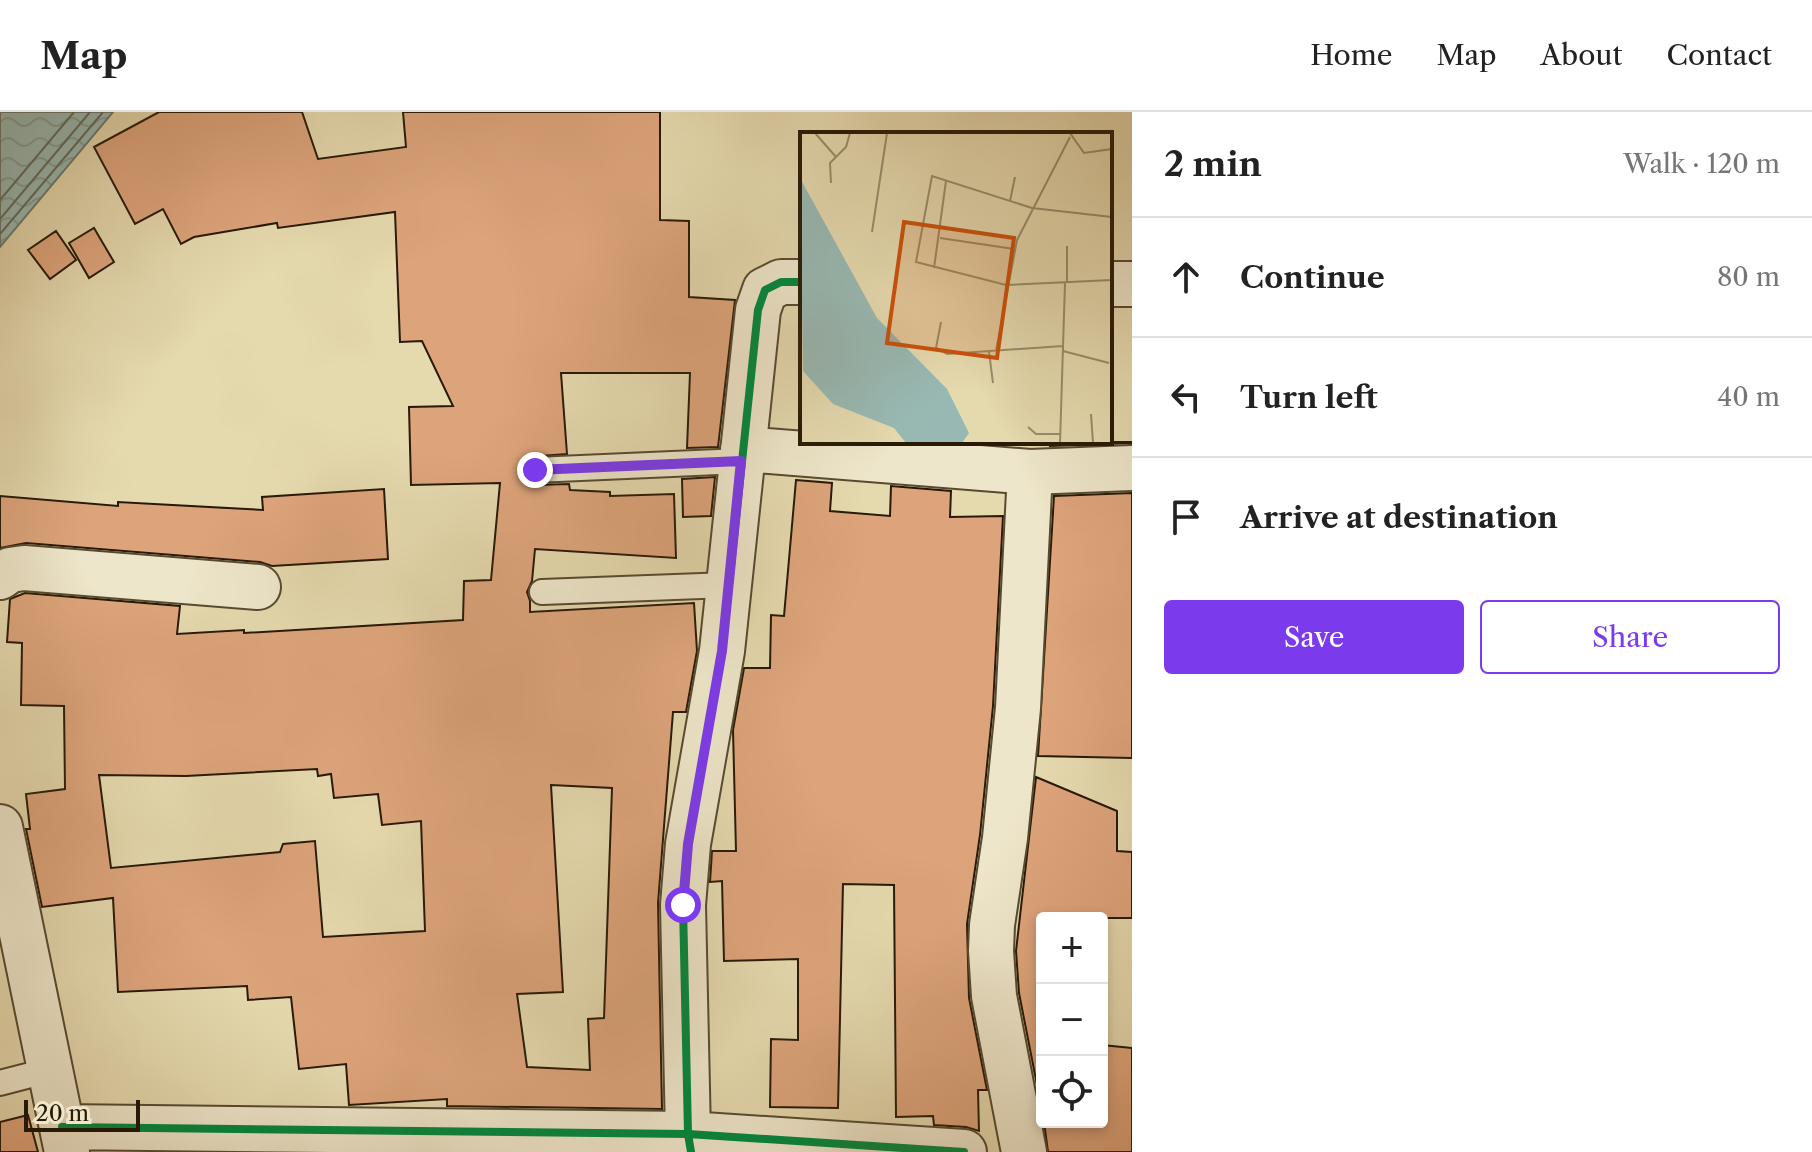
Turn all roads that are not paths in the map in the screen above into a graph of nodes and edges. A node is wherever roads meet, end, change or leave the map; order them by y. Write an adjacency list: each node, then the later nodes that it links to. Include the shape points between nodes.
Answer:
1 (800, 282): 2 (street, via 781,282 765,290 761,300)
2 (742, 455): 4 (lane); 5 (street); 7 (street)
3 (1132, 468): 5 (street)
4 (535, 470)
5 (1030, 472): 16 (street, via 1018,708 991,951 994,996)
6 (0, 577): 8 (street, via 24,568)
7 (728, 585): 9 (lane); 14 (street, via 683,905)
8 (258, 587)
9 (542, 592)
10 (0, 827): 11 (street)
11 (50, 1070): 12 (lane); 13 (street)
12 (0, 1083)
13 (64, 1139): 14 (street)
14 (689, 1143): 15 (street)
15 (964, 1152)
16 (1024, 1152)

